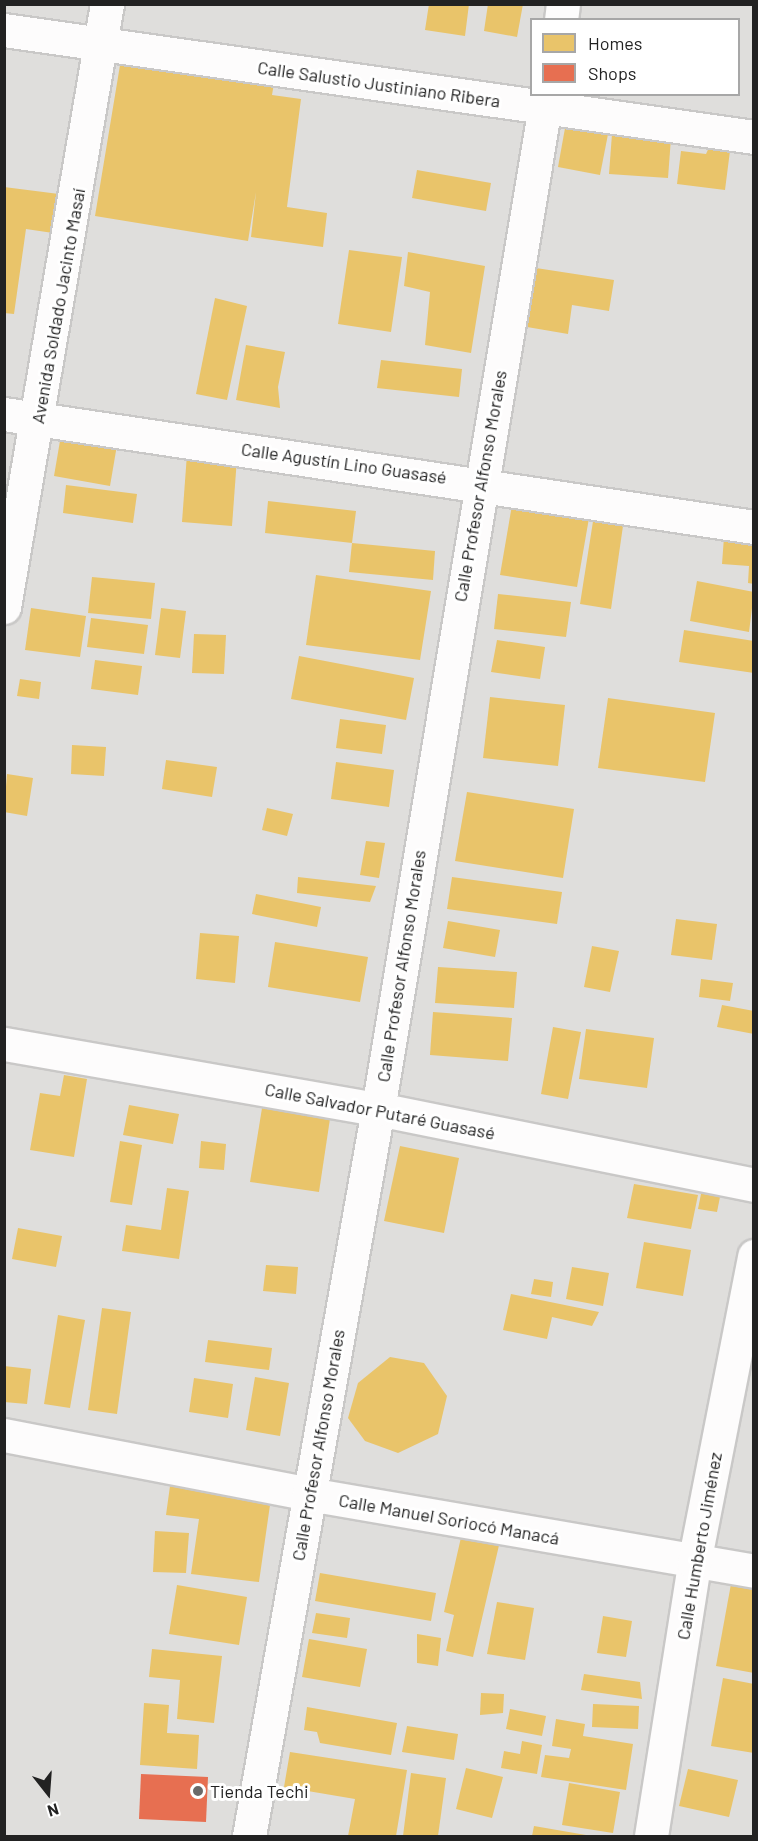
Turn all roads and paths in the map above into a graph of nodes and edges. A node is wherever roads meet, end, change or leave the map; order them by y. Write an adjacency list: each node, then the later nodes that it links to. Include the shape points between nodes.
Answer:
1 (107, 4): 3 (street, Avenida Soldado Jacinto Masaí)
2 (4, 30): 3 (street, Calle Salustio Justiniano Ribera)
3 (102, 42): 4 (street, Calle Salustio Justiniano Ribera); 7 (street, Avenida Soldado Jacinto Masaí)
4 (546, 102): 5 (street, Calle Salustio Justiniano Ribera); 8 (street, Calle Profesor Alfonso Morales)
5 (753, 137)
6 (4, 414): 7 (street, Calle Agustín Lino Guasasé)
7 (39, 419): 8 (street, Calle Agustín Lino Guasasé); 10 (street, Avenida Soldado Jacinto Masaí)
8 (480, 483): 9 (street, Calle Agustín Lino Guasasé); 12 (street, Calle Profesor Alfonso Morales)
9 (753, 527)
10 (4, 607)
11 (4, 1044): 12 (street, Calle Salvador Putaré Guasasé)
12 (378, 1109): 13 (street, Calle Salvador Putaré Guasasé); 16 (street, Calle Profesor Alfonso Morales)
13 (753, 1185)
14 (753, 1256): 17 (street, Calle Humberto Jiménez)
15 (4, 1435): 16 (street, Calle Manuel Soriocó Manacá)
16 (309, 1494): 17 (street, Calle Manuel Soriocó Manacá); 19 (street, Calle Profesor Alfonso Morales)
17 (694, 1563): 18 (street, Calle Manuel Soriocó Manacá); 20 (street, Calle Humberto Jiménez)
18 (753, 1571)
19 (249, 1836)
20 (651, 1836)

